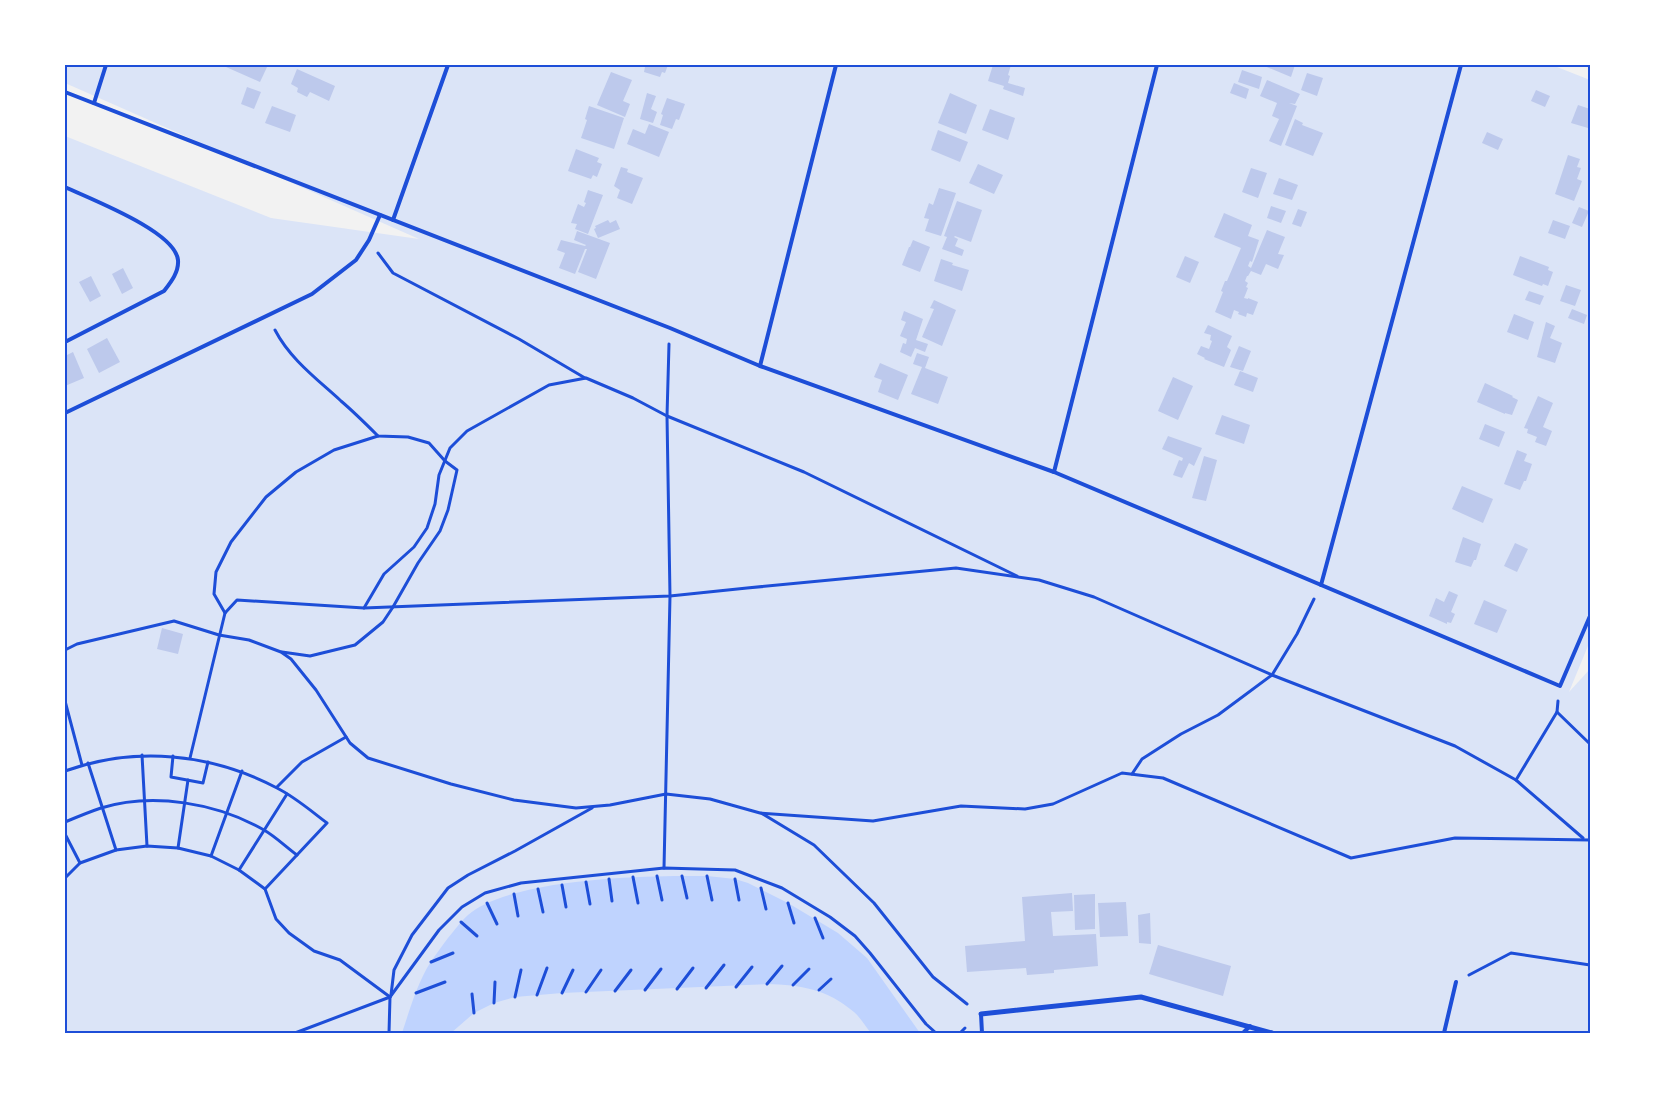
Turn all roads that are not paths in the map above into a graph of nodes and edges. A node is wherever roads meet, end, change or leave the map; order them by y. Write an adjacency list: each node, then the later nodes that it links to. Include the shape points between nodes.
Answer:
1 (106, 65): 7 (lane)
2 (448, 65): 10 (lane)
3 (836, 65): 12 (lane)
4 (1157, 65): 14 (lane)
5 (1461, 65): 15 (lane)
6 (65, 92): 7 (lane)
7 (94, 103): 9 (lane)
8 (65, 187): 11 (lane, via 158,233 171,245 178,259 173,280 164,291)
9 (380, 215): 10 (lane); 13 (lane, via 356,260 312,294)
10 (393, 220): 12 (lane)
11 (65, 342)
12 (760, 366): 14 (lane)
13 (65, 413)
14 (1054, 472): 15 (lane)
15 (1321, 585): 16 (lane, via 1560,686)
16 (1590, 616)
17 (1456, 982): 23 (lane)
18 (981, 1014): 19 (street, via 1141,997); 20 (lane)
19 (1250, 1026): 21 (lane); 22 (street)
20 (982, 1033)
21 (1243, 1033)
22 (1272, 1033)
23 (1444, 1033)

